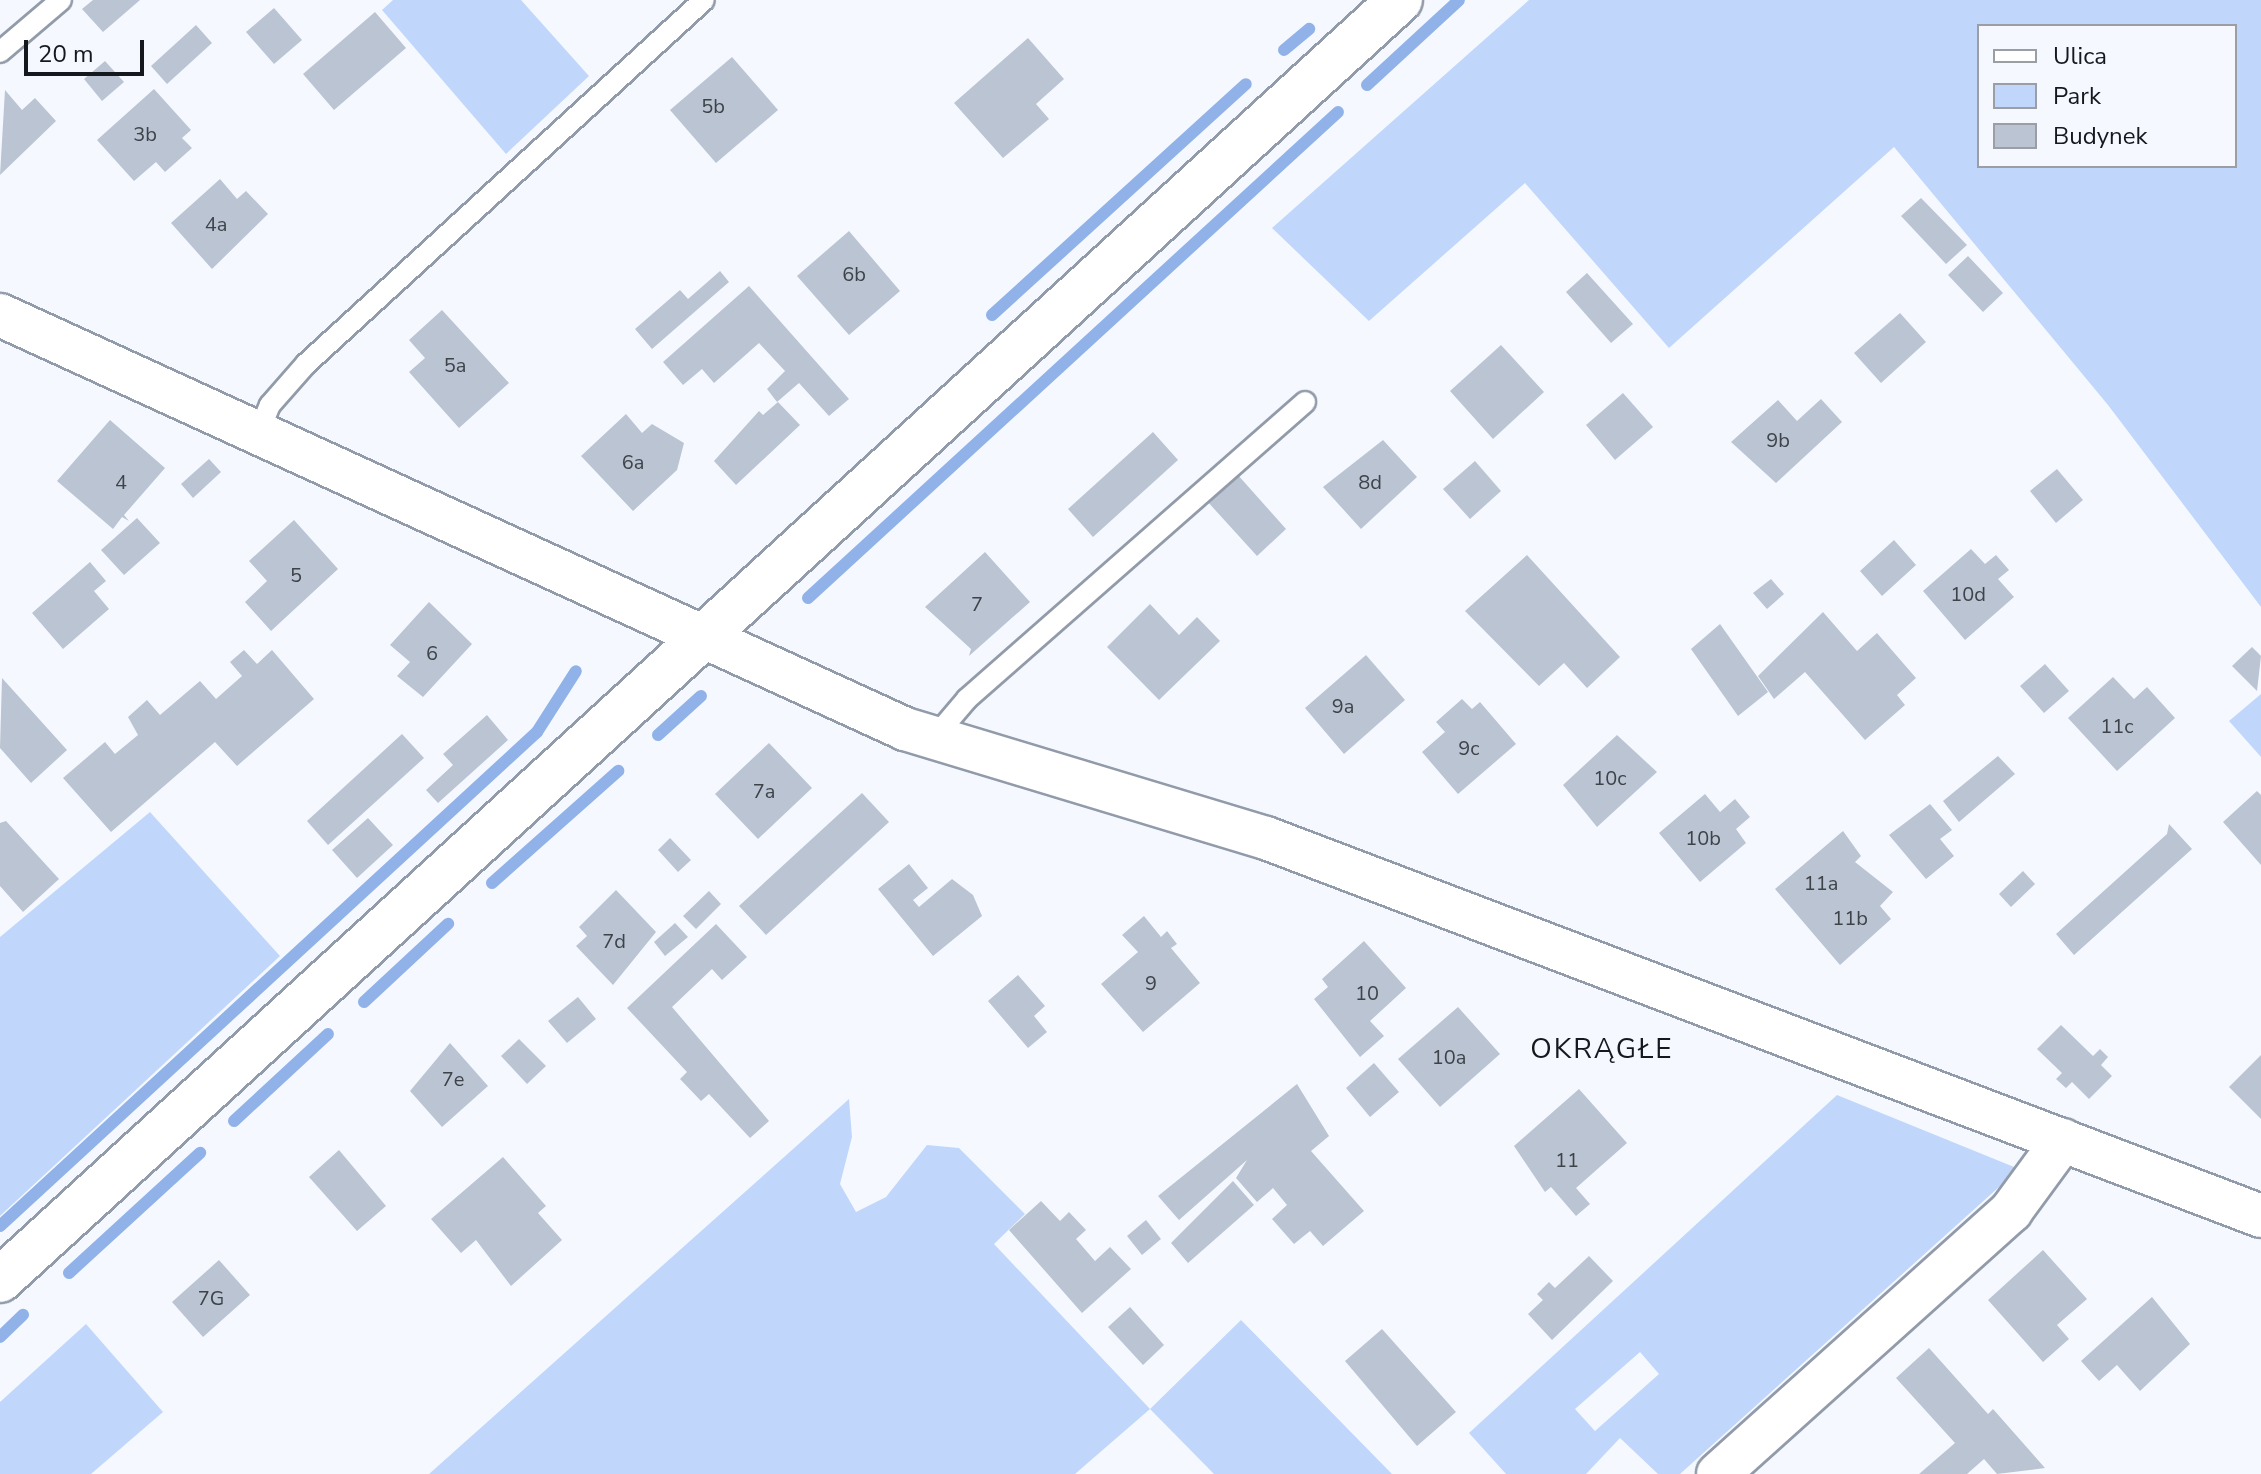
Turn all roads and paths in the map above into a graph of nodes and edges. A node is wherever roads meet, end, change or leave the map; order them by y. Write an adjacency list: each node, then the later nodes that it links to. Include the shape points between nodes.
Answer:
1 (61, 0): 4 (lane)
2 (704, 0): 7 (lane, via 306,364 270,405)
3 (1400, 0): 8 (main road)
4 (0, 52)
5 (0, 315): 7 (street)
6 (1305, 402): 9 (lane, via 967,699)
7 (259, 432): 8 (street)
8 (703, 634): 9 (street); 12 (main road)
9 (933, 739): 10 (street, via 1254,833)
10 (2063, 1140): 11 (street); 13 (street, via 2011,1211)
11 (2261, 1216)
12 (0, 1280)
13 (1718, 1474)

